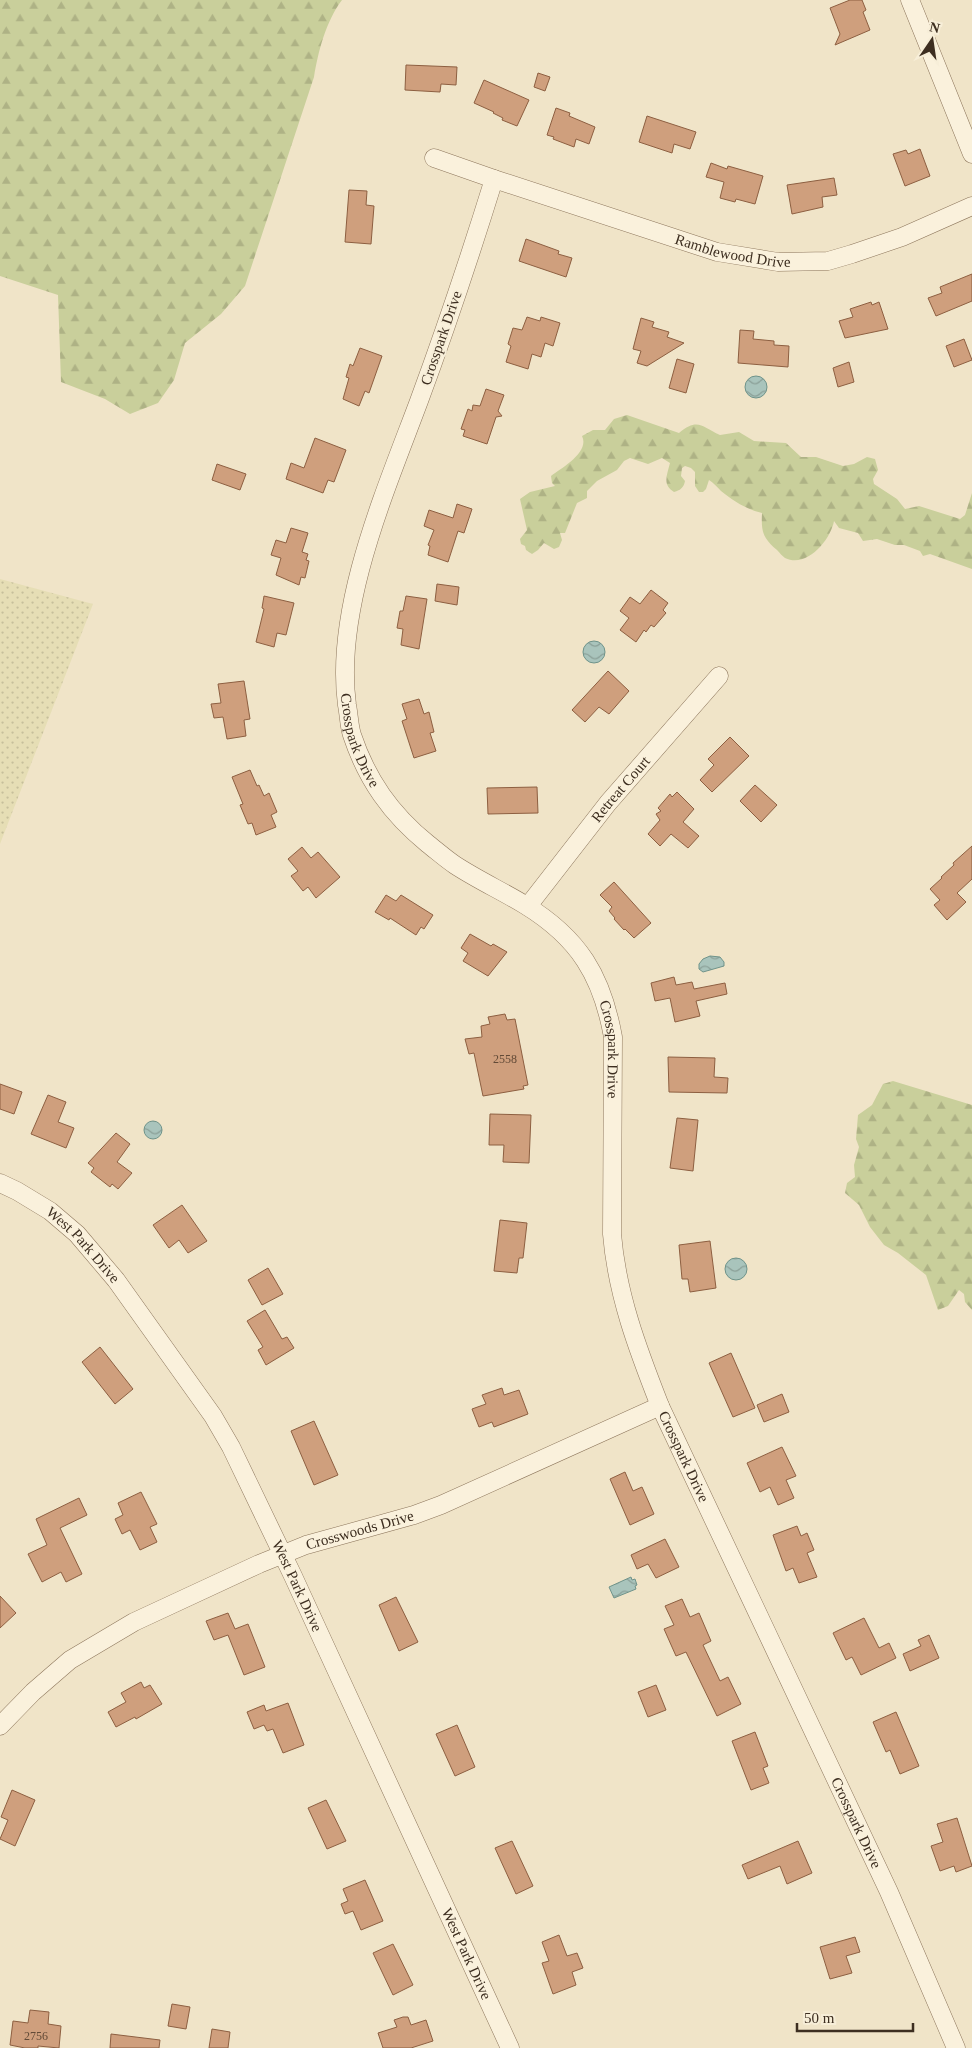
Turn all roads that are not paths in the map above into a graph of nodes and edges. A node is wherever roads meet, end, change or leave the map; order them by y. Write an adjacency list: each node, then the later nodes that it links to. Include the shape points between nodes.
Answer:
1 (910, 0): 2 (street)
2 (972, 154)
3 (434, 158): 4 (street)
4 (494, 179): 5 (street, Ramblewood Drive, via 717,252 778,262 828,261 902,237); 7 (street, Crosspark Drive, via 363,561 345,648 345,689 351,733 374,783 390,807 408,828 454,864)
5 (972, 206)
6 (719, 676): 7 (street, Retreat Court, via 606,806)
7 (528, 906): 9 (street, Crosspark Drive, via 571,940 595,976 608,1008 612,1037 614,1263 638,1350)
8 (0, 1183): 10 (street, West Park Drive, via 50,1211 78,1234 116,1280 213,1416)
9 (660, 1406): 10 (street, Crosswoods Drive, via 441,1505); 13 (street, Crosspark Drive, via 889,1892)
10 (282, 1554): 11 (street, Crosswoods Drive, via 134,1622 70,1660); 12 (street, West Park Drive)
11 (0, 1726)
12 (510, 2048)
13 (956, 2048)

